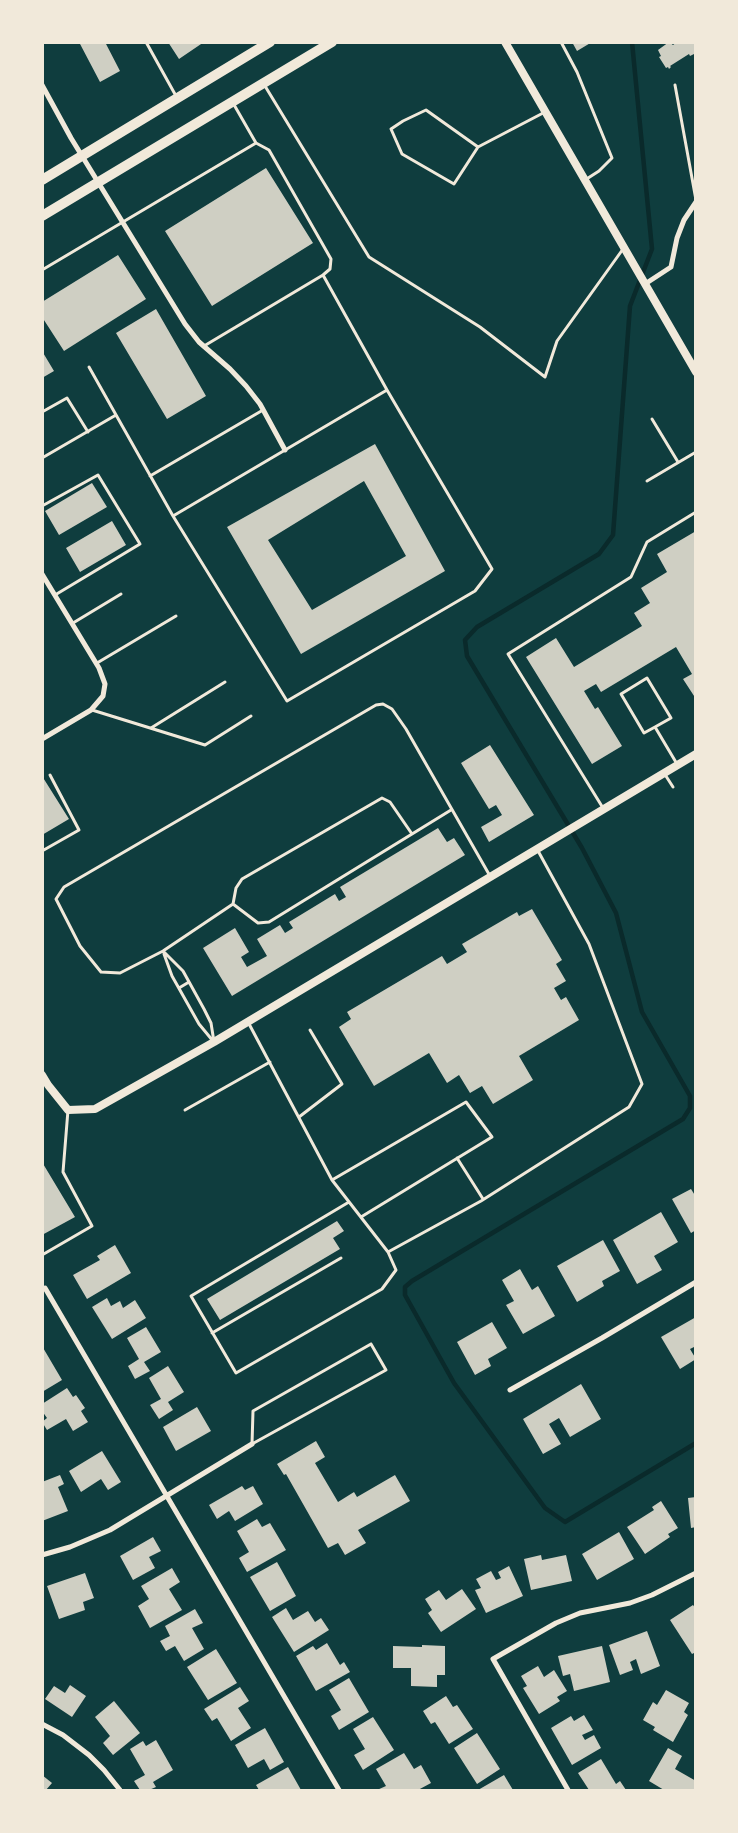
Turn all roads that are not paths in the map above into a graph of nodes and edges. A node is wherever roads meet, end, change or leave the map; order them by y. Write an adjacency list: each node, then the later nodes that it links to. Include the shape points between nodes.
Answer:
1 (146, 42): 9 (lane)
2 (270, 42): 9 (main road)
3 (332, 42): 6 (main road)
4 (505, 42): 11 (street)
5 (561, 42): 16 (lane, via 577,72 612,158)
6 (264, 84): 10 (main road); 21 (lane, via 369,257 480,327 545,377 557,341)
7 (42, 85): 14 (street)
8 (674, 85): 18 (lane)
9 (177, 99): 14 (main road)
10 (233, 102): 12 (lane); 17 (main road)
11 (545, 112): 13 (lane); 16 (street)
12 (256, 143): 20 (lane); 23 (lane, via 270,150 332,259 330,269)
13 (478, 148): 13 (lane, via 454,184 402,154 391,129 426,110)
14 (83, 156): 15 (main road); 17 (street)
15 (42, 180)
16 (584, 180): 21 (street)
17 (99, 182): 19 (main road); 20 (street)
18 (696, 201): 24 (street, via 684,220 671,267)
19 (42, 216)
20 (124, 222): 22 (lane); 25 (street, via 185,324)
21 (624, 248): 24 (street)
22 (42, 270)
23 (323, 275): 25 (lane); 28 (lane)
24 (645, 284): 27 (street)
25 (204, 346): 29 (street, via 235,375)
26 (89, 367): 31 (lane)
27 (696, 372)
28 (387, 390): 34 (lane); 42 (lane, via 492,569 476,591 287,701)
29 (263, 410): 34 (street); 38 (lane)
30 (42, 412): 33 (lane, via 67,398)
31 (116, 416): 33 (lane); 38 (lane)
32 (652, 419): 37 (lane)
33 (88, 432): 36 (lane)
34 (286, 450): 42 (lane)
35 (696, 452): 37 (lane)
36 (42, 458)
37 (678, 462): 39 (lane)
38 (150, 476): 42 (lane)
39 (647, 481)
40 (42, 506): 45 (lane, via 98,475 140,544)
41 (696, 512): 60 (lane, via 647,542 631,577 508,654)
42 (173, 516)
43 (42, 574): 45 (street)
44 (121, 594): 47 (lane)
45 (55, 595): 47 (street)
46 (176, 616): 48 (lane)
47 (72, 624): 48 (street)
48 (96, 664): 50 (street, via 105,684 103,696)
49 (225, 682): 53 (lane)
50 (91, 710): 53 (lane); 54 (street)
51 (251, 716): 53 (lane, via 205,745)
52 (655, 727): 52 (lane, via 644,733 621,694 647,678 671,718); 56 (lane)
53 (150, 729)
54 (42, 739)
55 (696, 754): 56 (street)
56 (677, 765): 57 (street)
57 (664, 772): 59 (lane); 60 (street)
58 (50, 775): 64 (lane, via 79,830)
59 (673, 787)
60 (604, 809): 63 (street)
61 (451, 810): 62 (lane); 65 (lane); 67 (lane, via 406,729 392,710 384,704 376,705 64,886 56,899 80,946 101,972 120,973)
62 (412, 834): 66 (lane, via 269,922 258,923); 66 (lane, via 390,802 382,798 242,879 236,888)
63 (536, 849): 65 (street); 80 (lane, via 590,944 642,1084 629,1107)
64 (42, 851)
65 (490, 876): 70 (street)
66 (233, 904): 67 (lane)
67 (163, 951): 68 (lane); 69 (lane)
68 (189, 982): 69 (lane); 72 (lane, via 211,1023)
69 (179, 988): 72 (lane, via 199,1024)
70 (248, 1022): 72 (street); 73 (lane)
71 (310, 1030): 77 (lane, via 342,1084)
72 (214, 1042): 75 (street, via 95,1109)
73 (270, 1062): 76 (lane); 77 (lane)
74 (42, 1075): 75 (street)
75 (68, 1110): 84 (lane, via 63,1172 92,1226)
76 (185, 1110)
77 (299, 1117): 79 (lane)
78 (457, 1158): 79 (lane, via 492,1137 466,1102); 80 (lane); 82 (lane)
79 (332, 1180): 81 (lane)
80 (483, 1199): 83 (lane)
81 (350, 1202): 82 (lane); 88 (lane, via 191,1296)
82 (360, 1217): 83 (lane)
83 (388, 1252): 88 (lane, via 396,1270 382,1289 236,1373)
84 (42, 1255)
85 (341, 1258): 88 (lane)
86 (696, 1282): 89 (street)
87 (45, 1288): 91 (street)
88 (212, 1333)
89 (510, 1390)
90 (252, 1444): 90 (lane, via 386,1370 371,1344 253,1411); 91 (street)
91 (166, 1495): 92 (street, via 110,1530); 96 (street)
92 (42, 1555)
93 (696, 1573): 97 (street, via 630,1603 580,1613 556,1623 493,1659)
94 (42, 1724): 95 (street, via 89,1755)
95 (120, 1790)
96 (339, 1790)
97 (568, 1790)

